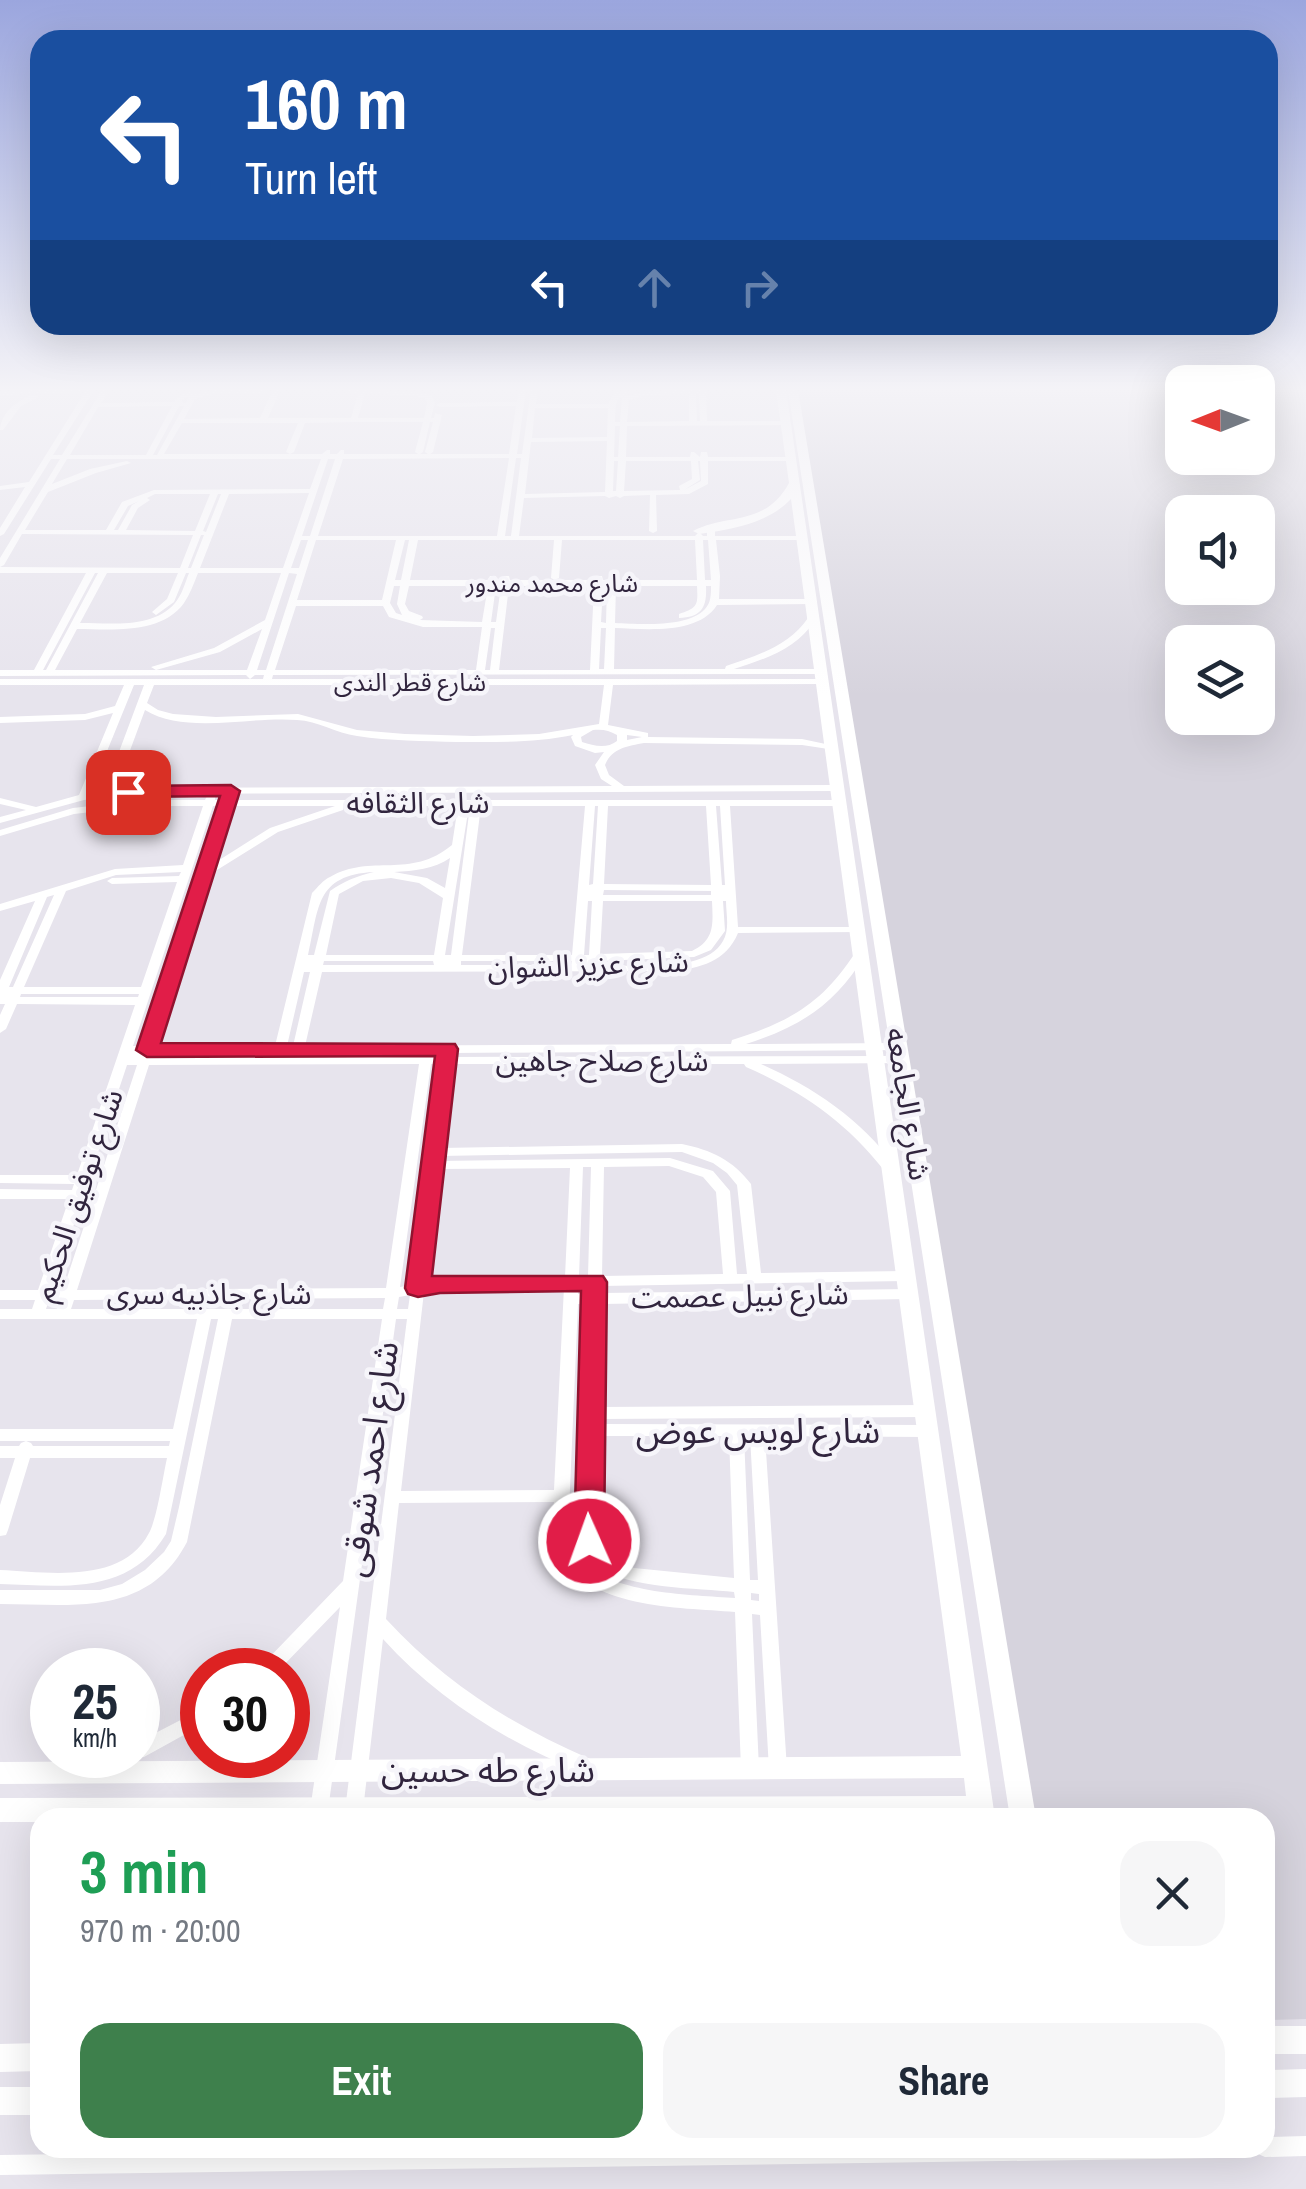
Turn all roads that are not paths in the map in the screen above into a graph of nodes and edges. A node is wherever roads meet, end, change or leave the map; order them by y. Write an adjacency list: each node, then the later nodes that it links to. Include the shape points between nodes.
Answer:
1 (4, 492): 17 (street)
2 (26, 492): 17 (street)
3 (44, 492): 18 (street)
4 (328, 492): 26 (street)
5 (508, 492): 27 (street)
6 (628, 492): 15 (street)
7 (684, 492): 16 (street)
8 (790, 492): 23 (street, via 765,513)
9 (794, 492): 24 (street, شارع الجامعه)
10 (807, 492): 75 (street, شارع الجامعه)
11 (219, 493): 12 (street); 19 (street, via 144,500); 20 (street)
12 (313, 493): 25 (street)
13 (521, 493): 14 (street); 28 (street)
14 (609, 493): 15 (street)
15 (620, 493): 16 (street)
16 (653, 496): 21 (street)
17 (23, 498): 22 (street)
18 (22, 529): 19 (street); 32 (street)
19 (116, 530): 20 (street)
20 (204, 530): 34 (street)
21 (653, 531): 23 (street); 28 (street)
22 (0, 534)
23 (705, 534): 24 (street); 31 (street); 40 (street); 41 (street)
24 (800, 534): 49 (street, شارع الجامعه)
25 (299, 535): 26 (street); 35 (street)
26 (314, 535): 27 (street); 29 (street); 36 (street)
27 (502, 535): 28 (street); 30 (street)
28 (516, 535): 31 (street)
29 (401, 538): 30 (street); 42 (street)
30 (414, 538): 43 (street)
31 (558, 538): 37 (street)
32 (0, 571): 33 (street)
33 (97, 573): 34 (street); 51 (street); 61 (street)
34 (187, 573): 35 (street); 51 (street, via 180,605 160,618 127,625)
35 (285, 573): 36 (street); 50 (street)
36 (301, 574): 47 (street)
37 (555, 578): 38 (street, شارع محمد مندور); 45 (street, شارع محمد مندور)
38 (599, 580): 39 (street, شارع محمد مندور); 45 (street, شارع محمد مندور); 54 (street)
39 (612, 580): 40 (street, شارع محمد مندور); 55 (street)
40 (702, 580): 41 (street, شارع محمد مندور); 55 (street, via 702,602 686,616)
41 (714, 580): 46 (street)
42 (391, 581): 43 (street, شارع محمد مندور); 48 (street)
43 (406, 581): 44 (street, شارع محمد مندور); 52 (street, via 401,609 412,616)
44 (493, 581): 45 (street, شارع محمد مندور); 52 (street)
45 (506, 581): 53 (street)
46 (714, 602): 49 (street); 55 (street, via 692,621)
47 (292, 603): 48 (street); 64 (street)
48 (386, 603): 52 (street, via 405,622)
49 (810, 611): 59 (street, via 809,626 776,649); 66 (street, شارع الجامعه)
50 (269, 621): 62 (street, via 216,650); 63 (street)
51 (76, 622): 61 (street)
52 (487, 622): 53 (street); 56 (street)
53 (500, 622): 57 (street)
54 (597, 622): 55 (street); 58 (street)
55 (611, 622): 65 (street)
56 (480, 672): 57 (street, شارع قطر الندى); 64 (street, شارع قطر الندى)
57 (494, 672): 58 (street, شارع قطر الندى)
58 (594, 672): 65 (street, شارع قطر الندى)
59 (716, 672): 65 (street, شارع قطر الندى); 66 (street, شارع قطر الندى)
60 (0, 673): 61 (street, شارع قطر الندى)
61 (43, 673): 62 (street, شارع قطر الندى)
62 (127, 677): 63 (street, شارع قطر الندى); 67 (street, شارع قطر الندى); 68 (street, شارع قطر الندى); 70 (street)
63 (250, 677): 64 (street, شارع قطر الندى); 68 (street, شارع قطر الندى)
64 (268, 677): 65 (street, شارع قطر الندى)
65 (609, 677): 66 (street, شارع قطر الندى); 74 (street)
66 (818, 677): 75 (street, شارع الجامعه)
67 (0, 682)
68 (150, 682): 69 (street)
69 (142, 704): 71 (street); 77 (street)
70 (120, 708): 72 (street); 78 (street)
71 (174, 718): 77 (street); 80 (street, via 294,717 382,736)
72 (56, 719): 73 (street); 78 (street, via 98,723)
73 (0, 720)
74 (603, 726): 76 (street); 79 (street)
75 (838, 728): 79 (street, via 802,736); 83 (street, شارع الجامعه); 129 (street, شارع الجامعه)
76 (585, 729): 80 (street); 81 (street, via 576,737)
77 (132, 730): 86 (street)
78 (110, 731): 88 (street)
79 (618, 731): 82 (street, via 623,738)
80 (546, 737): 81 (street)
81 (582, 746): 82 (street); 84 (street, via 594,758 594,772)
82 (617, 746): 83 (street, via 644,740); 85 (street, via 603,757 600,770)
83 (832, 748): 87 (street, شارع الجامعه)
84 (565, 789): 85 (street, شارع الثقافه); 90 (street, شارع الثقافه)
85 (628, 789): 87 (street, شارع الثقافه)
86 (108, 793): 88 (street, شارع الثقافه); 89 (street, شارع الثقافه)
87 (838, 796): 94 (street, شارع الثقافه); 113 (street, شارع الجامعه)
88 (83, 797): 97 (street, شارع الثقافه)
89 (211, 797): 90 (street, شارع الثقافه); 99 (street, شارع الثقافه, via 107,806); 101 (street, شارع توفيق الحكيم)
90 (229, 797): 92 (street, شارع الثقافه); 102 (street, شارع توفيق الحكيم)
91 (0, 801): 97 (street)
92 (361, 803): 93 (street, شارع الثقافه); 102 (street, via 274,830)
93 (470, 803): 95 (street, شارع الثقافه); 100 (street); 120 (street)
94 (726, 803): 96 (street, شارع الثقافه); 107 (street)
95 (596, 804): 96 (street, شارع الثقافه); 104 (street); 105 (street)
96 (711, 804): 106 (street, شارع عزيز الشوان)
97 (40, 808): 98 (street, شارع الثقافه)
98 (0, 820)
99 (0, 833)
100 (456, 847): 108 (street); 117 (street, via 428,865 348,872 322,886)
101 (185, 873): 103 (street); 122 (street, شارع توفيق الحكيم)
102 (204, 875): 133 (street, شارع توفيق الحكيم)
103 (60, 893): 109 (street); 123 (street)
104 (583, 893): 105 (street); 115 (street)
105 (598, 893): 106 (street); 116 (street)
106 (717, 893): 107 (street); 116 (street, شارع عزيز الشوان, via 719,931 707,948)
107 (731, 893): 112 (street)
108 (448, 896): 118 (street, via 430,882 402,876 342,886 331,900); 119 (street)
109 (41, 899): 110 (street); 111 (street); 121 (street)
110 (0, 908)
111 (0, 917)
112 (734, 930): 113 (street); 116 (street, شارع عزيز الشوان, via 725,948 703,962 672,968)
113 (856, 930): 114 (street, شارع الجامعه)
114 (860, 955): 125 (street, via 826,1001 796,1020); 128 (street, شارع الجامعه)
115 (577, 963): 116 (street, شارع عزيز الشوان); 120 (street, شارع عزيز الشوان)
116 (594, 963)
117 (300, 964): 118 (street, شارع عزيز الشوان); 126 (street)
118 (317, 964): 119 (street, شارع عزيز الشوان); 127 (street)
119 (438, 964): 120 (street, شارع عزيز الشوان)
120 (455, 964)
121 (0, 991): 123 (street)
122 (145, 996): 123 (street); 132 (street, شارع توفيق الحكيم)
123 (10, 997): 124 (street)
124 (0, 1029)
125 (721, 1048): 128 (street, شارع صلاح جاهين); 131 (street, شارع صلاح جاهين)
126 (280, 1050): 127 (street, شارع صلاح جاهين); 133 (street, شارع صلاح جاهين)
127 (298, 1050): 130 (street, شارع صلاح جاهين)
128 (874, 1054): 129 (street, شارع صلاح جاهين); 134 (street, شارع صلاح جاهين); 138 (street, شارع الجامعه)
129 (899, 1054): 176 (street, شارع الجامعه)
130 (426, 1055): 131 (street, شارع صلاح جاهين); 133 (street, شارع صلاح جاهين); 148 (street, شارع احمد شوقى)
131 (446, 1055): 134 (street, شارع صلاح جاهين); 135 (street, شارع احمد شوقى)
132 (125, 1056): 133 (street, شارع صلاح جاهين); 140 (street, شارع توفيق الحكيم)
133 (145, 1056): 151 (street, شارع توفيق الحكيم)
134 (743, 1062): 138 (street, via 780,1076 844,1117)
135 (434, 1158): 136 (street); 143 (street, via 682,1148 713,1156 744,1184); 145 (street, شارع احمد شوقى)
136 (578, 1163): 137 (street); 146 (street)
137 (598, 1163): 142 (street, via 670,1162 708,1174 726,1201); 147 (street)
138 (890, 1169): 144 (street, شارع الجامعه)
139 (0, 1179): 140 (street)
140 (80, 1187): 141 (street); 150 (street, شارع توفيق الحكيم)
141 (0, 1194)
142 (730, 1279): 143 (street, شارع نبيل عصمت); 147 (street, شارع نبيل عصمت)
143 (754, 1279): 144 (street, شارع نبيل عصمت)
144 (907, 1285): 147 (street, شارع نبيل عصمت); 161 (street, شارع الجامعه)
145 (418, 1288): 146 (street, شارع نبيل عصمت); 148 (street, شارع جاذبيه سرى); 158 (street, شارع احمد شوقى)
146 (572, 1290): 147 (street, شارع نبيل عصمت); 159 (street)
147 (594, 1290): 160 (street)
148 (393, 1293): 151 (street, شارع جاذبيه سرى); 157 (street, شارع احمد شوقى)
149 (0, 1295): 150 (street, شارع جاذبيه سرى)
150 (44, 1295): 151 (street, شارع جاذبيه سرى); 153 (street, شارع توفيق الحكيم)
151 (68, 1295): 154 (street, شارع توفيق الحكيم)
152 (0, 1314): 153 (street, شارع جاذبيه سرى)
153 (37, 1314): 154 (street, شارع جاذبيه سرى)
154 (62, 1314): 155 (street, شارع جاذبيه سرى)
155 (204, 1314): 156 (street, شارع جاذبيه سرى); 168 (street)
156 (226, 1314): 157 (street, شارع جاذبيه سرى); 173 (street)
157 (390, 1314): 158 (street, شارع جاذبيه سرى); 178 (street, شارع احمد شوقى)
158 (415, 1314): 171 (street, شارع احمد شوقى)
159 (567, 1390): 160 (street); 170 (street)
160 (591, 1390): 162 (street)
161 (924, 1411): 162 (street, شارع لويس عوض); 164 (street, شارع الجامعه)
162 (590, 1422): 163 (street, شارع لويس عوض); 179 (street, via 586,1528 606,1562 632,1575)
163 (736, 1431): 165 (street, شارع لويس عوض); 179 (street)
164 (928, 1431): 165 (street, شارع لويس عوض); 175 (street, شارع الجامعه)
165 (757, 1432): 180 (street)
166 (30, 1435): 167 (street); 168 (street); 169 (street)
167 (1, 1443): 169 (street)
168 (177, 1443): 169 (street); 172 (street)
169 (24, 1452): 174 (street)
170 (562, 1496): 171 (street); 182 (street, via 565,1551 588,1578 625,1594)
171 (393, 1497): 184 (street, شارع احمد شوقى)
172 (164, 1506): 173 (street); 177 (street, via 150,1549 120,1572)
173 (187, 1507): 181 (street, via 170,1557 127,1589 100,1597)
174 (0, 1530)
175 (947, 1567): 176 (street); 186 (street, شارع الجامعه)
176 (983, 1568): 198 (street, شارع الجامعه)
177 (0, 1577)
178 (352, 1582): 185 (street); 190 (street, شارع احمد شوقى)
179 (743, 1586): 180 (street); 182 (street)
180 (765, 1588): 183 (street)
181 (0, 1598)
182 (744, 1606): 183 (street); 187 (street)
183 (766, 1608): 188 (street)
184 (378, 1622): 189 (street, via 438,1682 485,1716); 191 (street, شارع احمد شوقى)
185 (289, 1648)
186 (976, 1768): 188 (street, شارع طه حسين); 197 (street, شارع الجامعه)
187 (750, 1769): 188 (street, شارع طه حسين); 189 (street, شارع طه حسين)
188 (778, 1769)
189 (595, 1770): 191 (street, شارع طه حسين)
190 (326, 1771): 191 (street, شارع طه حسين); 192 (street, شارع طه حسين); 195 (street, شارع احمد شوقى)
191 (360, 1771): 196 (street, شارع احمد شوقى)
192 (160, 1772)
193 (0, 1773): 194 (street, شارع طه حسين)
194 (30, 1773)
195 (319, 1808)
196 (354, 1808)
197 (981, 1808)
198 (1022, 1808)
199 (0, 1810): 200 (street, شارع طه حسين)
200 (30, 1810)
201 (1275, 2040): 202 (street)
202 (1306, 2040)
203 (30, 2057): 204 (street)
204 (0, 2058)
205 (1306, 2083): 206 (street)
206 (1275, 2084)
207 (0, 2101): 208 (street)
208 (30, 2101)
209 (1306, 2146): 210 (street)
210 (1275, 2147)
211 (544, 2158): 212 (street)
212 (0, 2166)

